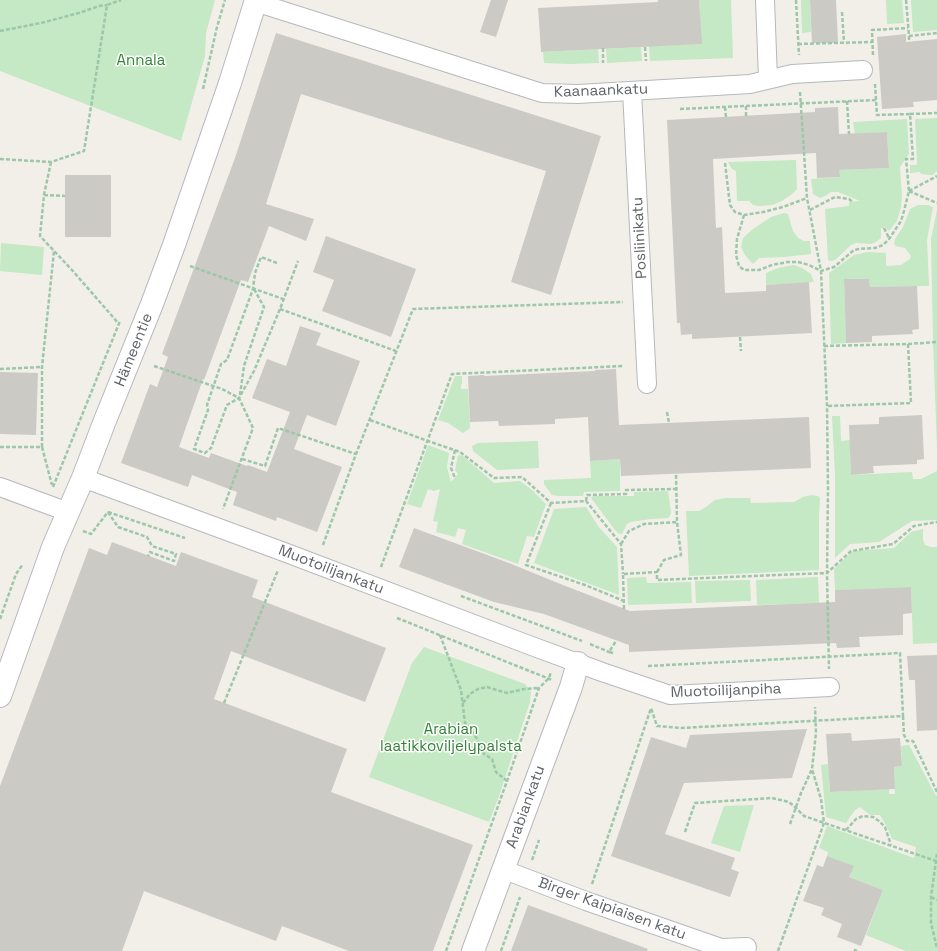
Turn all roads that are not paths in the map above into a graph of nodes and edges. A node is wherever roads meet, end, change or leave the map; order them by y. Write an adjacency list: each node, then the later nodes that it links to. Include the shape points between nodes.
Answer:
1 (765, 0): 4 (street)
2 (256, 1): 5 (street, Kaanaankatu, via 542,93); 7 (main road, Hämeentie, via 174,244)
3 (863, 70): 4 (street, Kaanaankatu, via 799,73)
4 (768, 79): 5 (street, Kaanaankatu, via 750,84)
5 (632, 91): 6 (street, Posliinikatu)
6 (647, 384)
7 (83, 478): 9 (main road, Hämeentie); 10 (street, Muotoilijankatu)
8 (0, 487): 9 (street)
9 (68, 512): 12 (main road, Hämeentie)
10 (578, 663): 11 (street, Muotoilijanpiha, via 670,695); 13 (main road, Arabiankatu)
11 (822, 688)
12 (0, 696)
13 (502, 869): 14 (street, Birger Kaipiaisen katu, via 721,948); 15 (main road, Arabiankatu)
14 (747, 947)
15 (473, 951)

